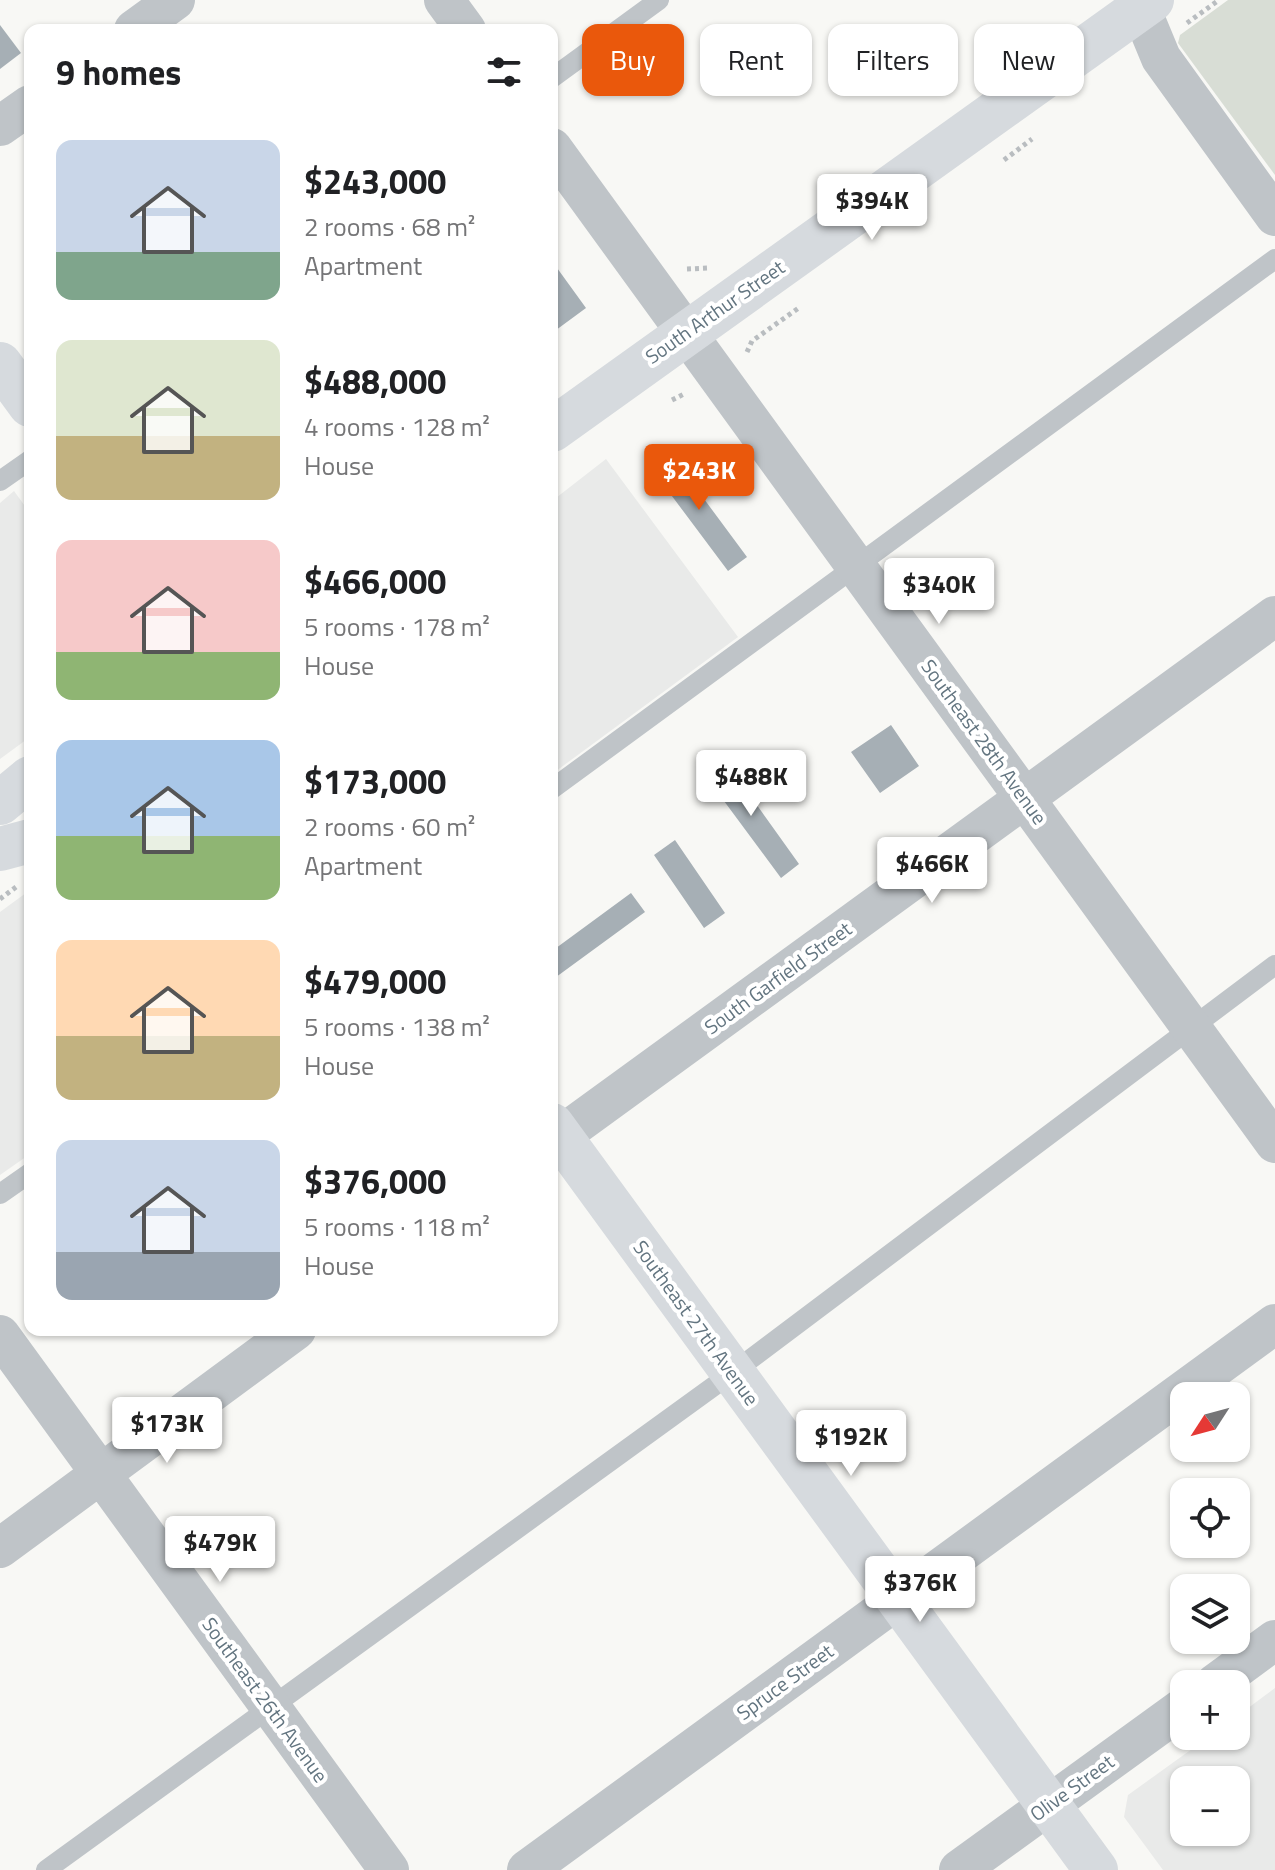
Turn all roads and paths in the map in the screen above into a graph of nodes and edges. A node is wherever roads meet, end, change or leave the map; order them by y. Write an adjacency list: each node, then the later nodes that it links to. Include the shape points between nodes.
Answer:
1 (175, 0): 6 (street)
2 (444, 0): 7 (street)
3 (659, 0): 8 (lane)
4 (1219, 0): 5 (path)
5 (1152, 9): 12 (street, via 1161,58); 15 (main road, South Arthur Street)
6 (142, 24)
7 (462, 24)
8 (558, 74)
9 (24, 109): 10 (street)
10 (0, 126)
11 (558, 156): 15 (street, Southeast 28th Avenue)
12 (1275, 216)
13 (1275, 259): 22 (lane)
14 (800, 307): 17 (path, via 752,341)
15 (688, 330): 19 (main road, South Arthur Street); 22 (street, Southeast 28th Avenue)
16 (0, 364): 18 (main road)
17 (748, 364)
18 (24, 397)
19 (558, 426)
20 (24, 464): 21 (lane)
21 (0, 481)
22 (856, 565): 25 (lane); 26 (street, Southeast 28th Avenue)
23 (1275, 616): 26 (street, South Garfield Street)
24 (24, 783): 27 (main road)
25 (558, 785)
26 (1024, 799): 31 (street, Southeast 28th Avenue); 32 (street, South Garfield Street)
27 (0, 803)
28 (24, 843): 29 (main road)
29 (0, 849)
30 (1275, 965): 31 (lane)
31 (1190, 1026): 34 (street, Southeast 28th Avenue); 40 (lane)
32 (558, 1132)
33 (558, 1138): 40 (main road, Southeast 27th Avenue)
34 (1275, 1143)
35 (24, 1177): 36 (lane)
36 (0, 1194)
37 (1275, 1324): 43 (street, Spruce Street)
38 (0, 1335): 41 (street, Southeast 26th Avenue)
39 (288, 1336): 41 (street)
40 (732, 1373): 43 (main road, Southeast 27th Avenue); 46 (lane)
41 (100, 1474): 42 (street); 46 (street, Southeast 26th Avenue)
42 (0, 1548)
43 (898, 1600): 48 (main road, Southeast 27th Avenue); 51 (street, Spruce Street)
44 (1275, 1640): 45 (street)
45 (1234, 1670)
46 (271, 1707): 49 (lane); 50 (street, Southeast 26th Avenue)
47 (1170, 1717): 48 (street, Olive Street)
48 (1048, 1805): 52 (street, Olive Street); 53 (main road, Southeast 27th Avenue)
49 (46, 1870)
50 (389, 1870)
51 (527, 1870)
52 (959, 1870)
53 (1096, 1870)

